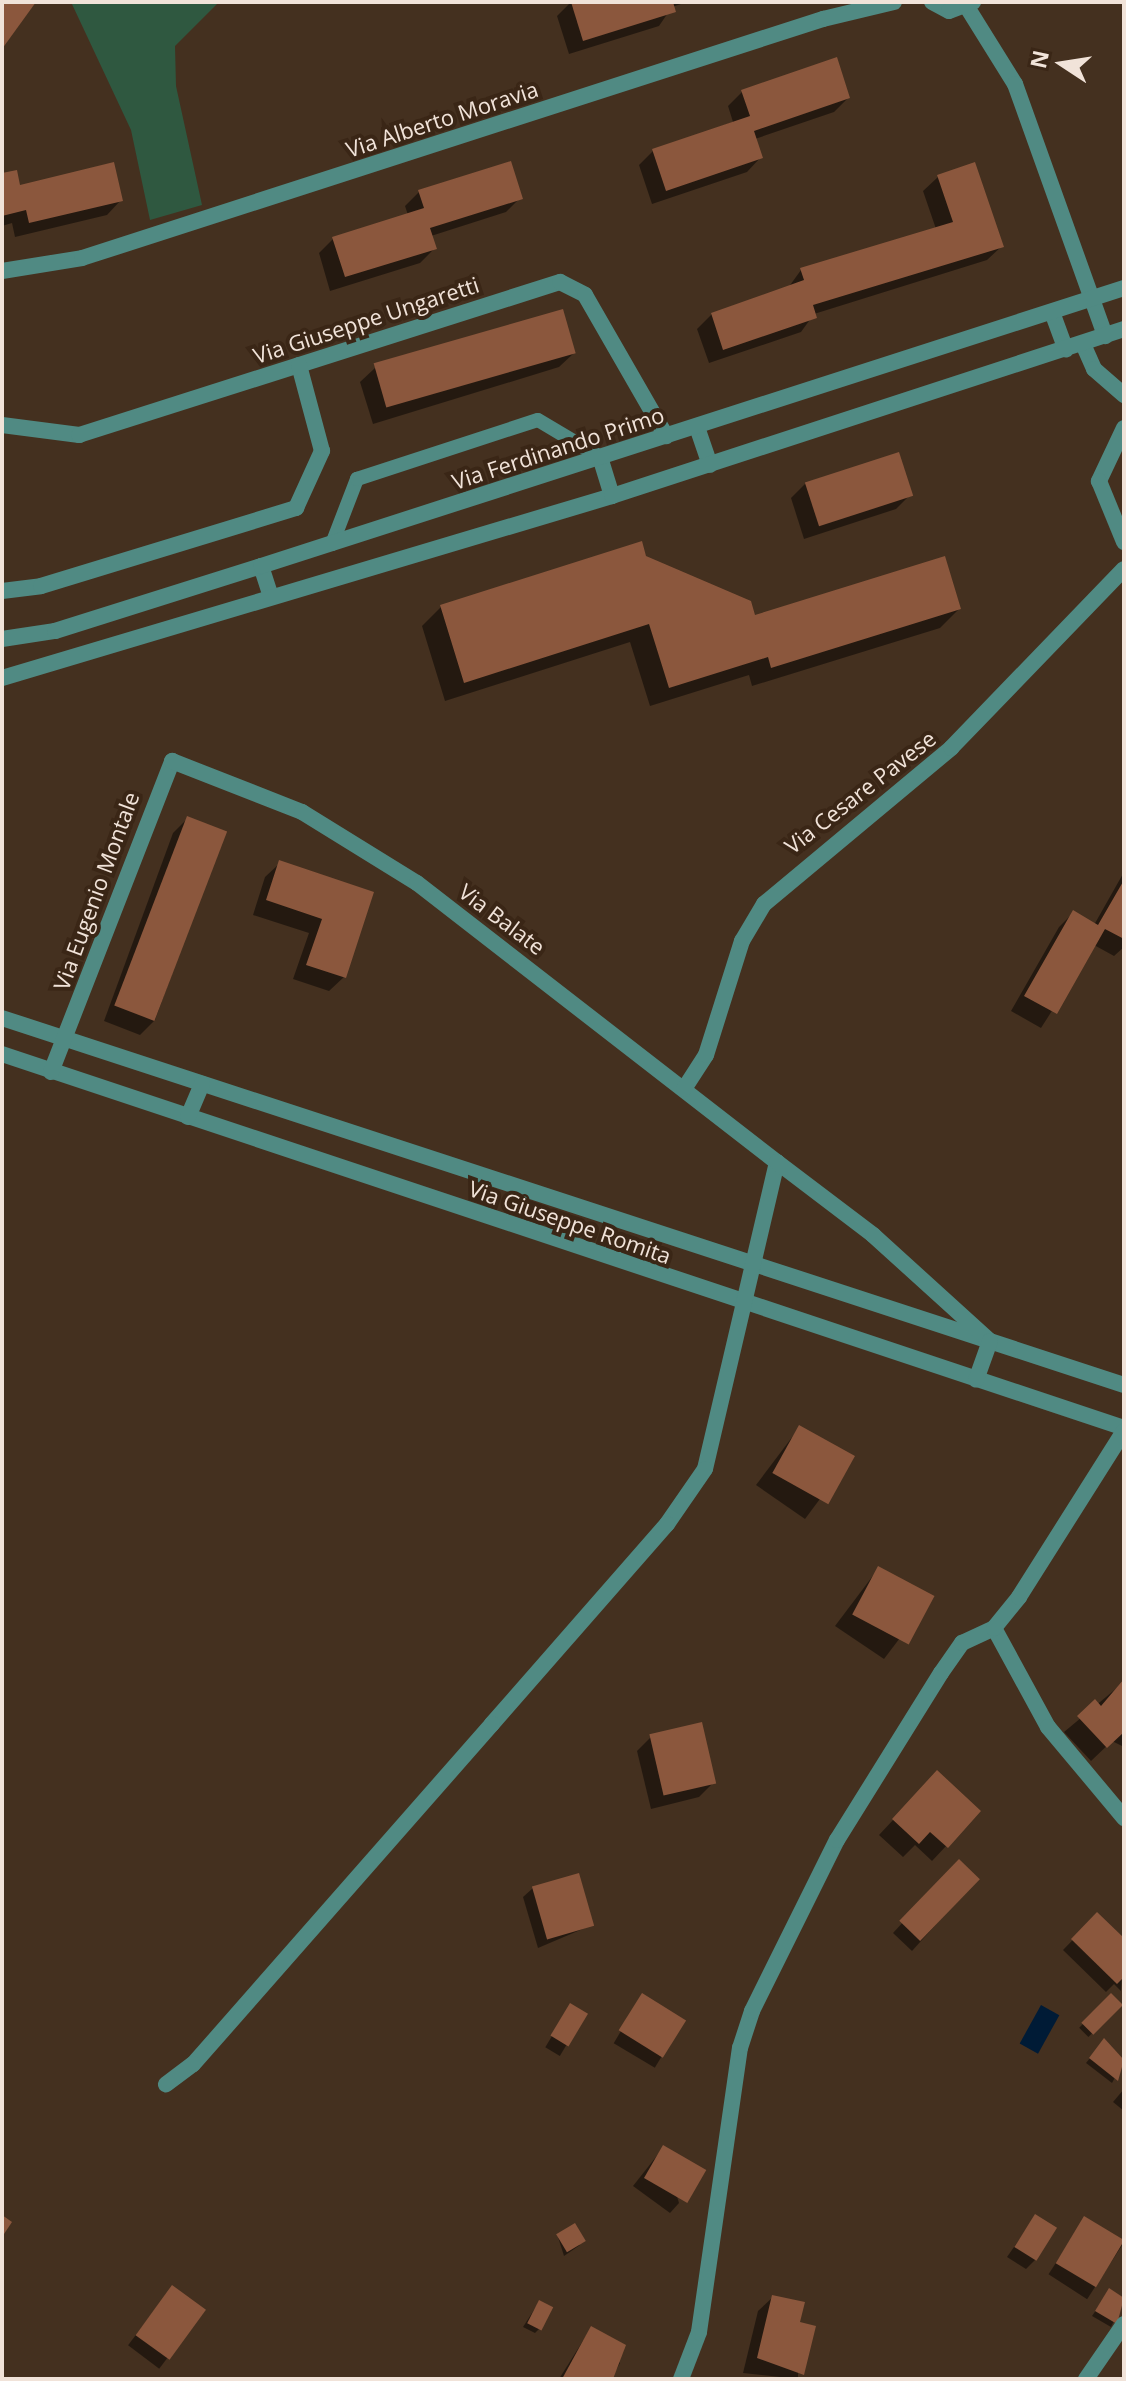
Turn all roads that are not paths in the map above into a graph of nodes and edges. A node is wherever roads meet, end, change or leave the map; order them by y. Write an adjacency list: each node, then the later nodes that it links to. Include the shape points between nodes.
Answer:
1 (894, 2): 4 (street, Via Alberto Moravia, via 823,19 82,258)
2 (932, 2): 3 (street, via 949,11)
3 (970, 5): 6 (street, via 1015,84)
4 (2, 271)
5 (1124, 288): 6 (street, Via Ferdinando Primo)
6 (1092, 299): 7 (street, Via Ferdinando Primo); 9 (street)
7 (1052, 312): 11 (street); 15 (street, Via Ferdinando Primo)
8 (1124, 329): 9 (street)
9 (1105, 336): 10 (street)
10 (1083, 344): 11 (street); 13 (street, via 1094,369)
11 (1066, 350): 19 (street)
12 (299, 365): 14 (street, Via Giuseppe Ungaretti, via 79,435); 17 (street, Via Giuseppe Ungaretti, via 560,282 585,295); 27 (street, via 322,451 296,508 41,586)
13 (1124, 395)
14 (2, 425)
15 (697, 427): 17 (street, Via Ferdinando Primo); 19 (street)
16 (1124, 428): 21 (street, via 1099,481)
17 (666, 436): 18 (street, Via Ferdinando Primo)
18 (600, 457): 20 (street); 22 (street, Via Ferdinando Primo); 22 (lane, via 538,420 522,425 357,479)
19 (710, 465): 20 (street)
20 (612, 496): 26 (street)
21 (1124, 542)
22 (332, 544): 23 (street, Via Ferdinando Primo)
23 (309, 551): 24 (street, Via Ferdinando Primo); 26 (street)
24 (261, 566): 28 (street); 29 (street, Via Ferdinando Primo, via 55,631)
25 (1124, 569): 37 (street, Via Cesare Pavese, via 951,748 764,904 742,941 706,1055)
26 (318, 581): 28 (street)
27 (2, 591)
28 (271, 596): 30 (street)
29 (2, 639)
30 (2, 678)
31 (172, 761): 33 (street, Via Eugenio Montale); 37 (street, Via Balate, via 302,812 417,883)
32 (2, 1018): 33 (street, Via Giuseppe Romita)
33 (65, 1038): 35 (street, Via Eugenio Montale); 36 (street, Via Giuseppe Romita)
34 (2, 1054): 35 (street, Via Giuseppe Romita)
35 (51, 1072): 38 (street, Via Giuseppe Romita)
36 (202, 1084): 38 (street); 40 (street, Via Giuseppe Romita)
37 (684, 1089): 39 (street, Via Balate)
38 (188, 1117): 41 (street, Via Giuseppe Romita)
39 (777, 1162): 40 (street); 42 (street, Via Balate, via 873,1235)
40 (755, 1264): 41 (street); 42 (street, Via Giuseppe Romita)
41 (745, 1304): 43 (street, Via Giuseppe Romita); 48 (street, via 705,1469 667,1524 193,2064)
42 (990, 1341): 43 (street); 44 (street, Via Giuseppe Romita)
43 (976, 1380): 45 (street, Via Giuseppe Romita)
44 (1124, 1385)
45 (1124, 1430): 46 (street)
46 (994, 1628): 47 (street, via 1048,1727); 50 (street, via 962,1643 941,1673 837,1840 752,2011 740,2048 699,2332)
47 (1124, 1818)
48 (166, 2084)
49 (1124, 2324): 51 (street)
50 (681, 2379)
51 (1086, 2379)

